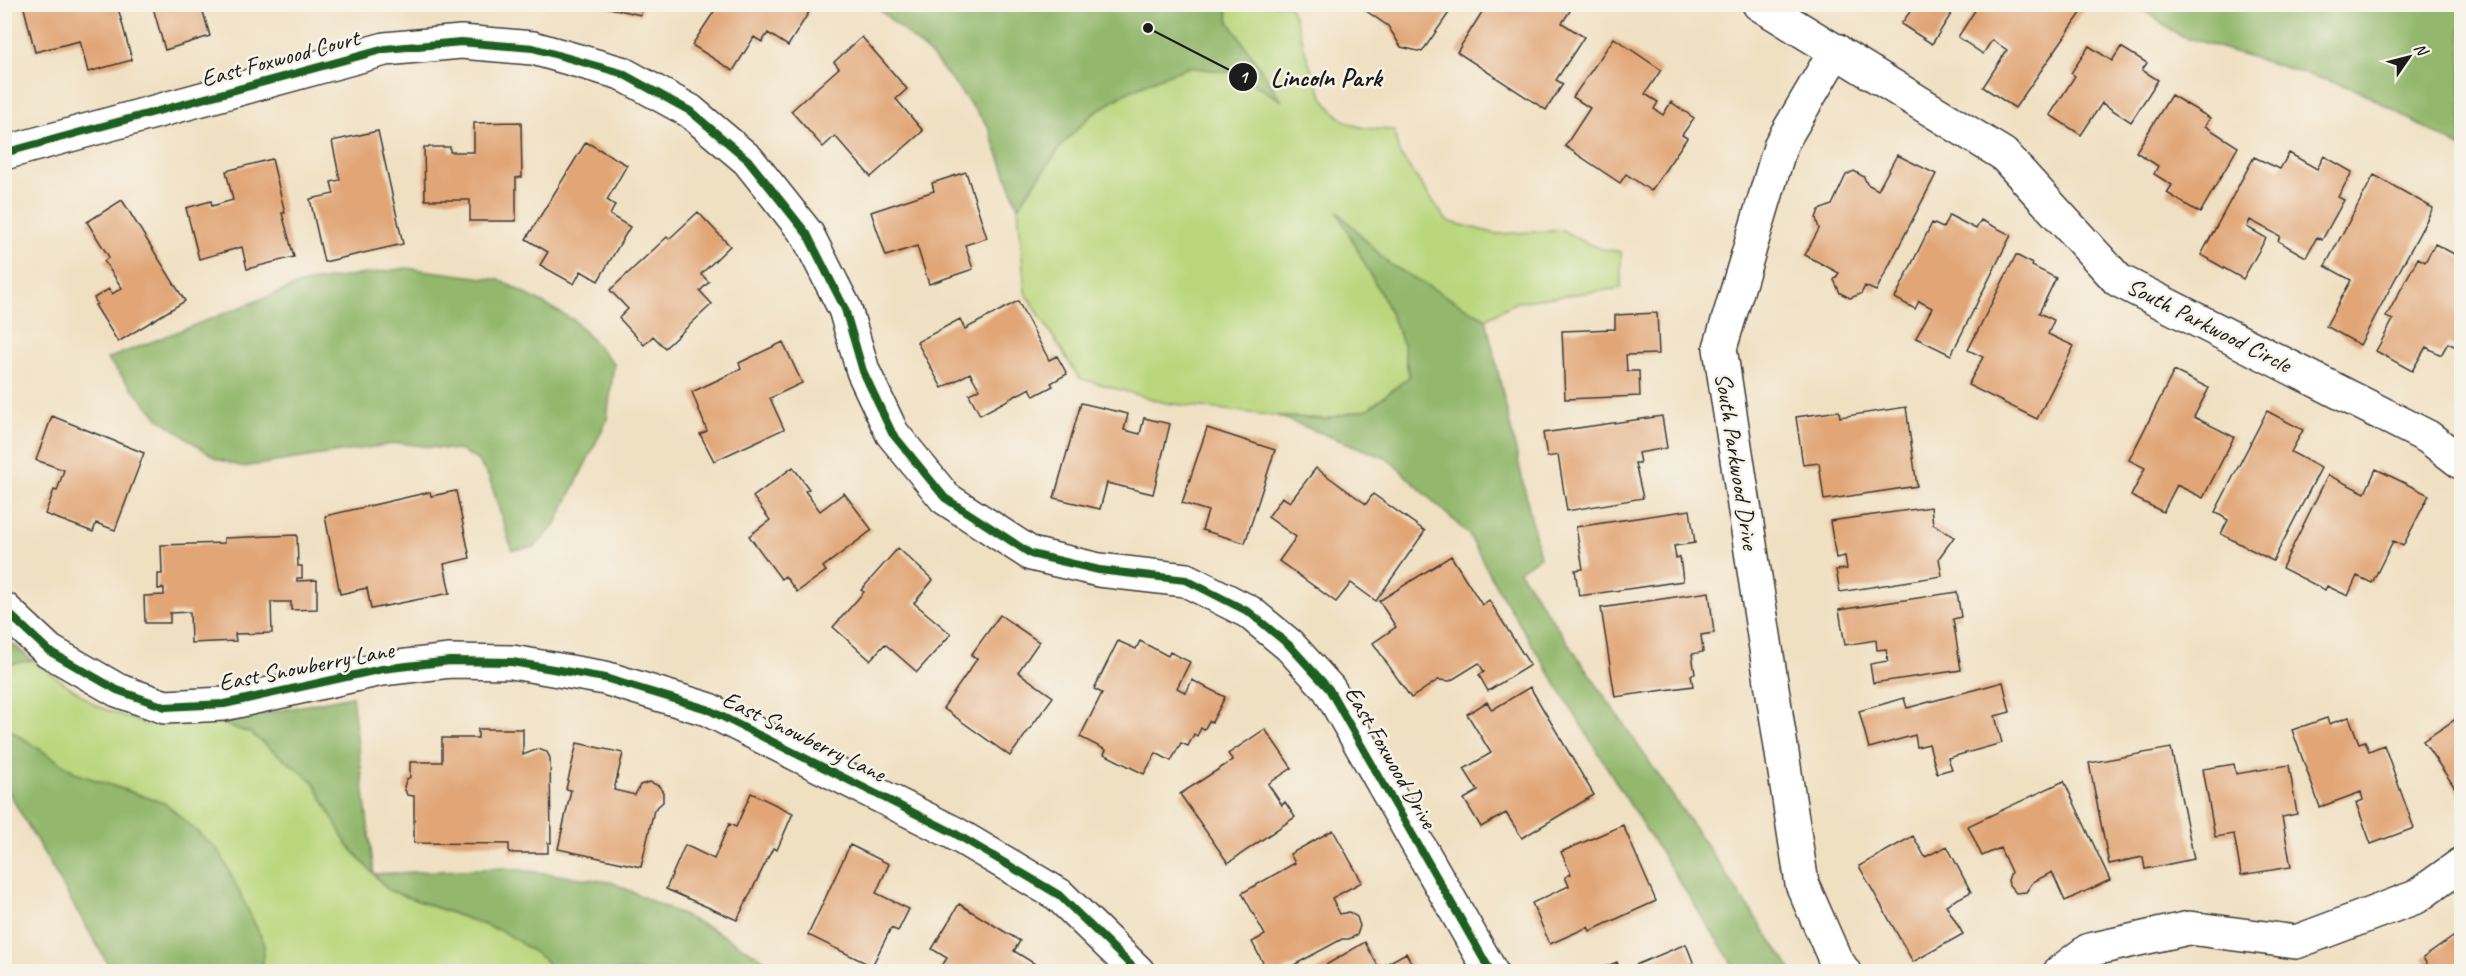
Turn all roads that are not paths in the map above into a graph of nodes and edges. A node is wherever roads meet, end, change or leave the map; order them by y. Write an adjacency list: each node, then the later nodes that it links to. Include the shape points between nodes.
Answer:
1 (1759, 4): 2 (street)
2 (1836, 50): 4 (street, South Parkwood Circle, via 2003,154 2118,280 2428,437); 10 (street, South Parkwood Drive, via 1781,144 1720,348 1802,884)
3 (4, 153): 5 (street, East Foxwood Court, via 386,49 462,42 533,48 621,73 690,111 748,160 807,234 845,309 863,371 892,433 945,498 1031,554 1099,570)
4 (2462, 463)
5 (1186, 580): 9 (street, East Foxwood Drive, via 1249,612 1289,645 1329,688)
6 (4, 609): 8 (street, East Snowberry Lane, via 49,651 117,690 165,707 224,704 382,669 450,661 512,663 605,678 707,710 954,833 1059,895)
7 (2462, 864): 11 (street, via 2416,897 2296,942 2189,928 2089,950)
8 (1138, 972)
9 (1491, 972)
10 (1844, 972)
11 (2060, 972)

